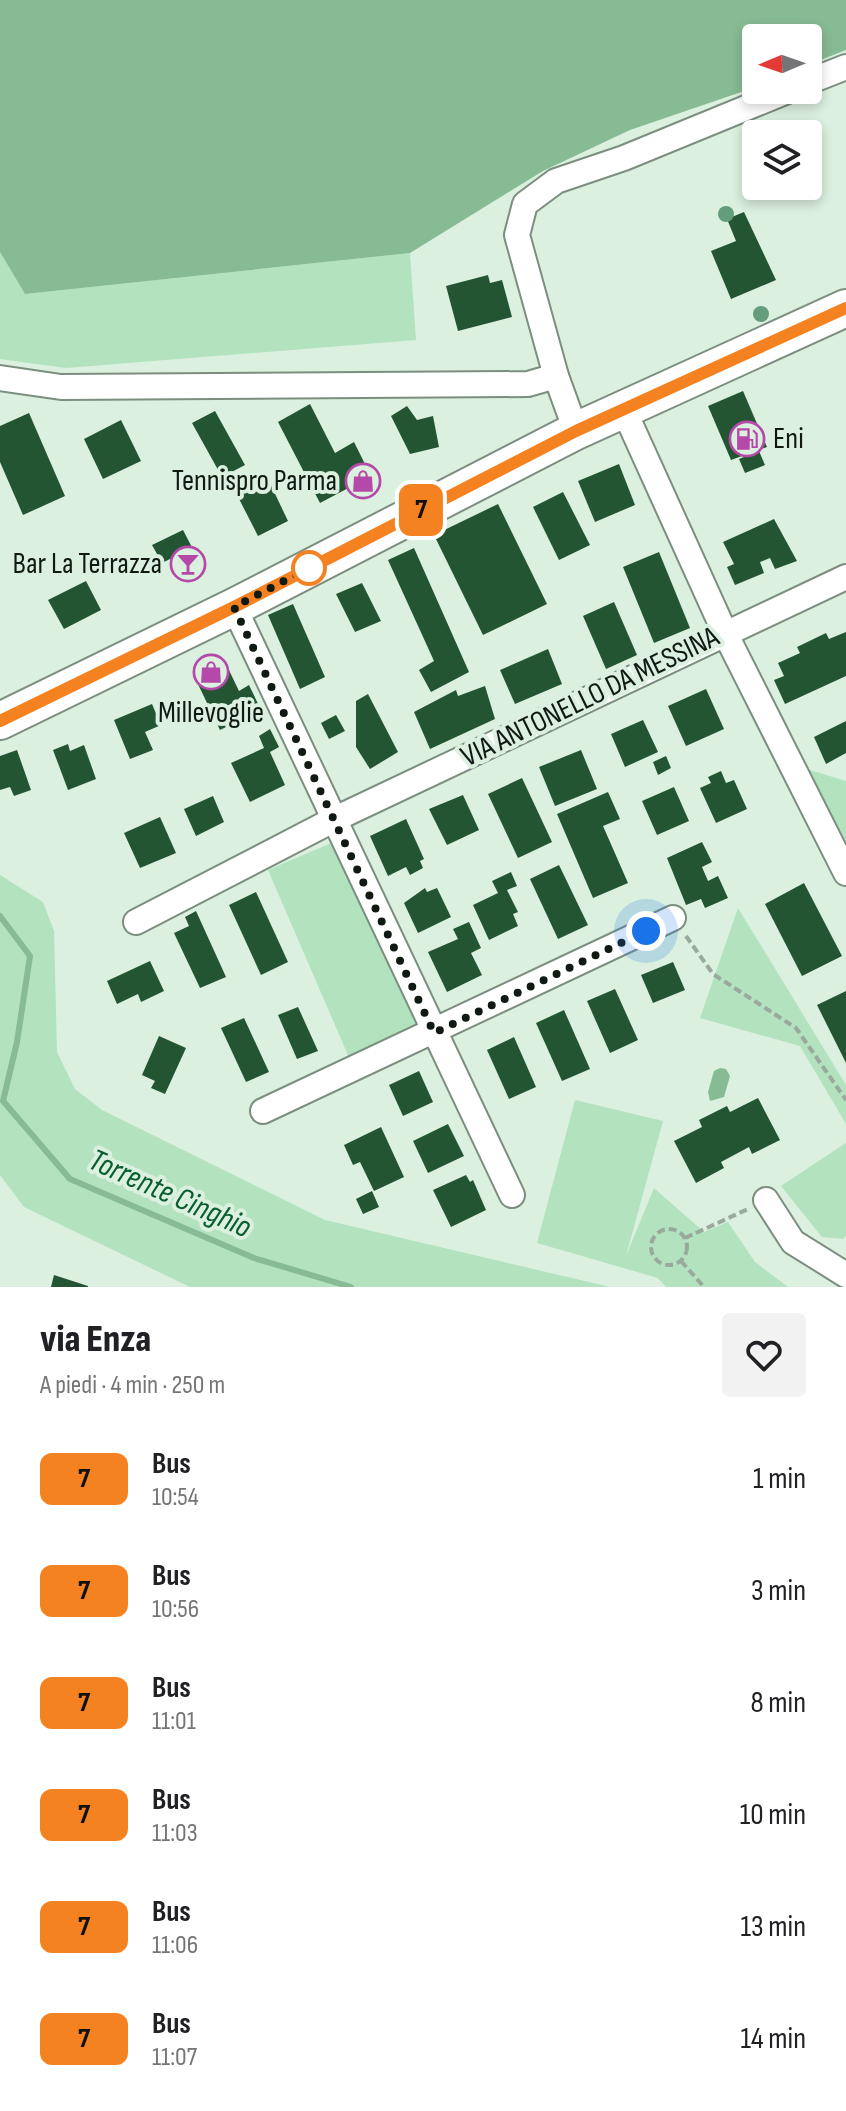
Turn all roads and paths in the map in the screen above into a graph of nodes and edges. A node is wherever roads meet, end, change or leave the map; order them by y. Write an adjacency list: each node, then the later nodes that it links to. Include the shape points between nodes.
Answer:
1 (846, 67): 2 (street)
2 (822, 76)
3 (756, 104): 5 (street, via 556,181 525,204 517,235)
4 (846, 308): 7 (main road)
5 (556, 376): 6 (street, via 528,384 173,387 61,387); 8 (street)
6 (0, 378)
7 (623, 408): 8 (main road); 11 (street)
8 (576, 431): 10 (main road)
9 (846, 577): 11 (street, VIA ANTONELLO DA MESSINA)
10 (234, 607): 12 (main road); 13 (street)
11 (725, 633): 13 (street, VIA ANTONELLO DA MESSINA); 14 (street)
12 (0, 721)
13 (335, 819): 16 (street, VIA ANTONELLO DA MESSINA); 17 (street)
14 (846, 873)
15 (673, 918): 17 (street); 18 (path, via 713,974 796,1028)
16 (136, 922)
17 (434, 1033): 19 (street); 20 (street)
18 (846, 1100)
19 (263, 1111)
20 (512, 1195)
21 (766, 1200): 22 (path); 24 (street, via 793,1242)
22 (685, 1238): 23 (path, via 687,1250); 23 (path, via 669,1229 652,1243 661,1262)
23 (681, 1261): 25 (path)
24 (845, 1272)
25 (704, 1287)

